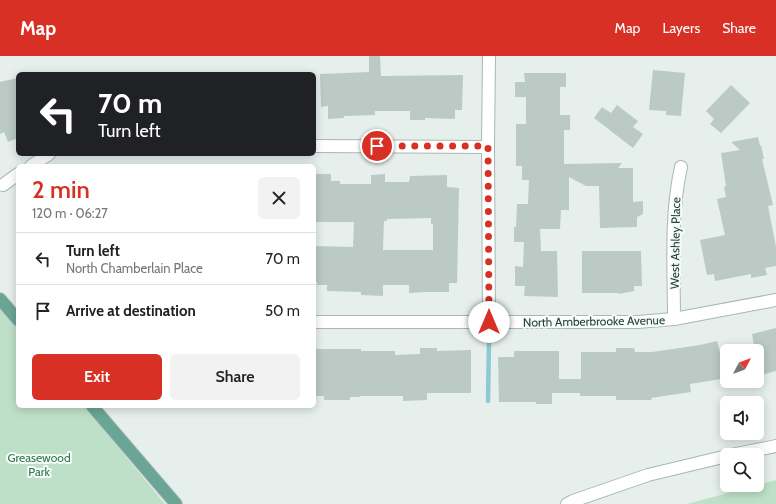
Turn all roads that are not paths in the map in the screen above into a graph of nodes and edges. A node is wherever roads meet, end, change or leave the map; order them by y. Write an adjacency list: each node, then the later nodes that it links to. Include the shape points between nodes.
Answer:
1 (489, 56): 3 (street)
2 (316, 146): 3 (street)
3 (488, 146): 14 (street)
4 (46, 156): 5 (street)
5 (34, 164)
6 (681, 167): 12 (street, West Ashley Place, via 674,212)
7 (16, 175): 8 (street)
8 (3, 185)
9 (0, 299): 11 (main road)
10 (776, 300): 12 (street, North Amberbrooke Avenue)
11 (16, 318)
12 (674, 319): 14 (street, North Amberbrooke Avenue, via 638,322)
13 (316, 322): 14 (street, North Amberbrooke Avenue)
14 (489, 322)
15 (94, 408): 19 (main road)
16 (776, 446): 17 (street)
17 (764, 448)
18 (720, 458): 20 (street, via 648,475)
19 (176, 504)
20 (567, 504)

